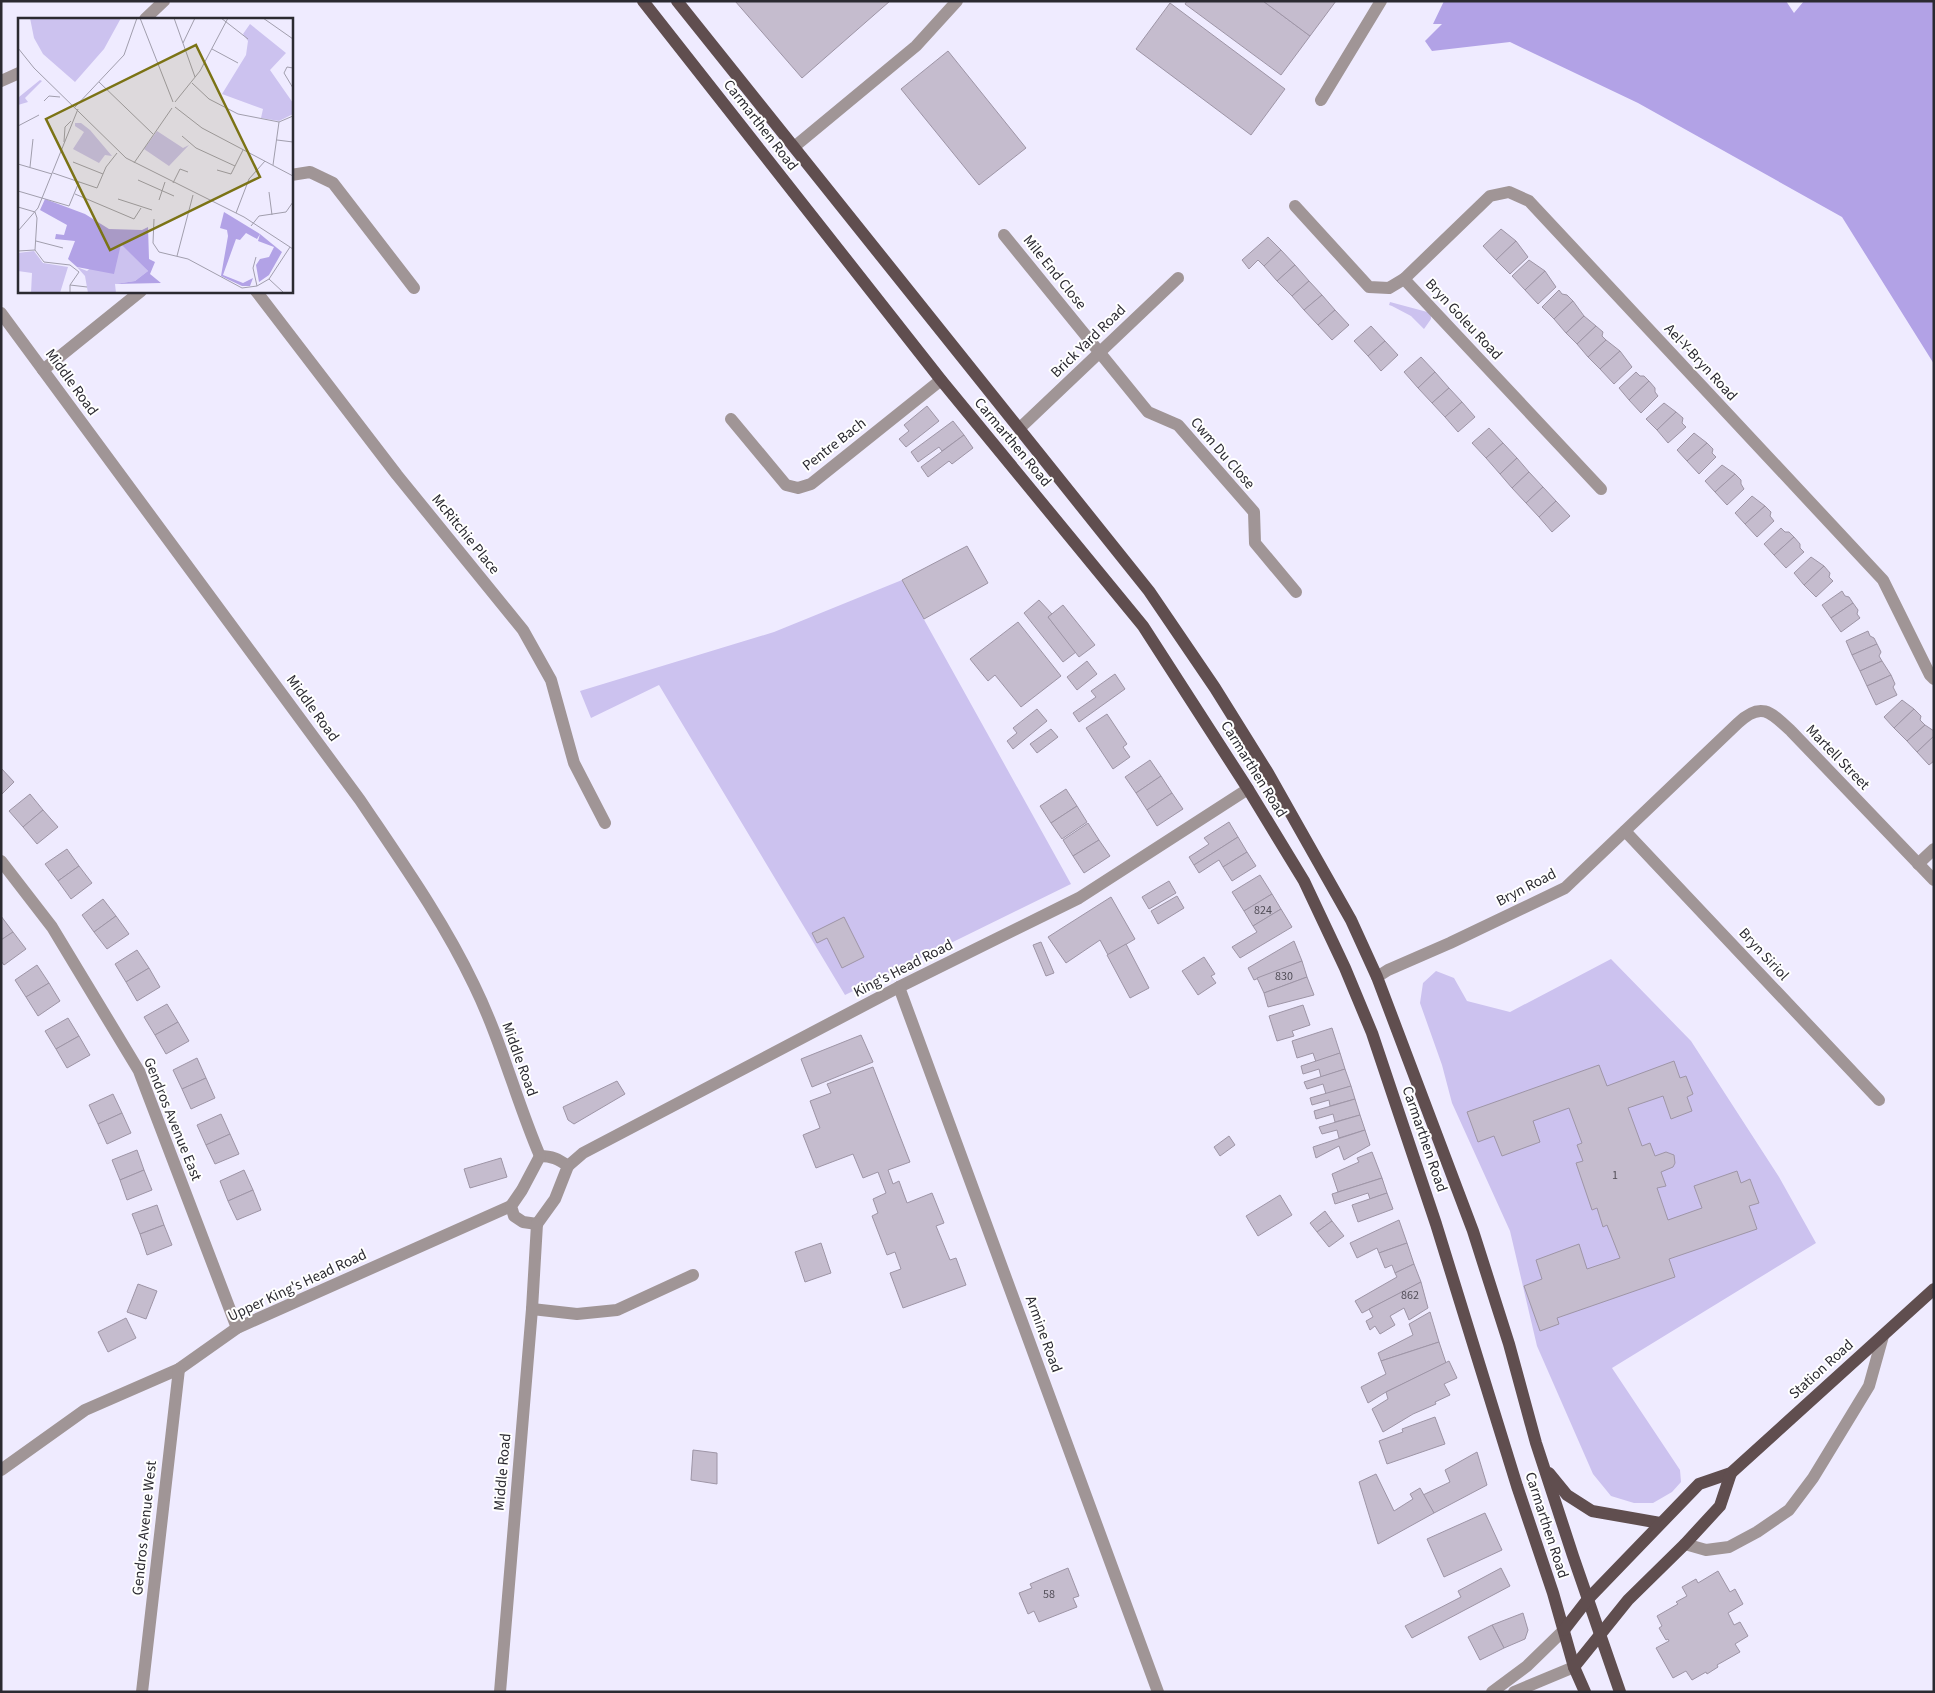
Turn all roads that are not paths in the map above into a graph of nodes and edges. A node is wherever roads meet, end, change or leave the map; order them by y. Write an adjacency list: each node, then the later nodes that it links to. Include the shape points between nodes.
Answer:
1 (164, 1): 6 (street)
2 (643, 1): 22 (main road, Carmarthen Road)
3 (678, 1): 10 (main road, Carmarthen Road)
4 (956, 1): 10 (street, via 916,46)
5 (1381, 1): 9 (street)
6 (146, 18)
7 (18, 73): 8 (street)
8 (1, 81)
9 (1321, 100)
10 (794, 147): 24 (main road, Carmarthen Road)
11 (292, 175): 16 (street, via 310,172 333,183)
12 (1295, 206): 15 (street, Bryn Goleu Road, via 1369,287 1389,288)
13 (1004, 235): 20 (street, Mile End Close)
14 (1178, 278): 20 (street, Brick Yard Road)
15 (1404, 279): 25 (street, Bryn Goleu Road); 27 (street, Ael-Y-Bryn Road, via 1490,196 1509,192 1529,201 1883,580)
16 (414, 288)
17 (140, 292): 21 (street)
18 (257, 292): 30 (street, McRitchie Place, via 397,475 523,630 551,680 574,763)
19 (1, 313): 21 (street, Middle Road)
20 (1100, 353): 24 (street, Brick Yard Road); 26 (street, Cwm Du Close, via 1148,412 1178,425 1254,512 1255,542)
21 (42, 370): 39 (street, Middle Road, via 360,800 419,889 475,986)
22 (941, 380): 23 (street, Pentre Bach, via 811,484 798,488 786,485); 29 (main road, Carmarthen Road, via 1143,626)
23 (731, 419)
24 (1020, 428): 36 (main road, Carmarthen Road, via 1149,591 1215,688 1352,920)
25 (1601, 489)
26 (1296, 592)
27 (1934, 679)
28 (1710, 750): 31 (street, Bryn Road); 34 (street, Martell Street, via 1748,714 1765,710 1774,715)
29 (1248, 789): 37 (street, King's Head Road, via 1079,898); 55 (main road, Carmarthen Road, via 1304,881 1372,1033)
30 (604, 823)
31 (1625, 831): 36 (street, Bryn Road, via 1565,888); 38 (street, Bryn Siriol)
32 (1934, 849): 34 (street)
33 (1, 861): 46 (street, Gendros Avenue East, via 52,927 139,1071)
34 (1918, 864): 35 (street, Martell Street)
35 (1934, 880)
36 (1377, 977): 49 (main road, Carmarthen Road, via 1473,1231)
37 (900, 987): 40 (street, King's Head Road, via 583,1154); 60 (street, Armine Road)
38 (1879, 1100)
39 (540, 1156): 40 (street, via 550,1156); 41 (street)
40 (568, 1166): 42 (street, via 554,1199)
41 (511, 1206): 42 (street, via 514,1216 523,1222); 46 (street, Upper King's Head Road)
42 (537, 1224): 45 (street, Middle Road)
43 (693, 1275): 45 (street, via 617,1310 577,1314)
44 (1934, 1289): 47 (main road, Station Road)
45 (532, 1309): 59 (street, Middle Road)
46 (237, 1328): 48 (street, Upper King's Head Road)
47 (1883, 1336): 51 (main road, Station Road); 53 (street, via 1869,1386 1790,1510 1729,1547 1706,1550)
48 (179, 1369): 50 (street, Upper King's Head Road, via 85,1410); 58 (street, Gendros Avenue West)
49 (1543, 1465): 52 (main road, via 1567,1495 1592,1511); 54 (main road, Carmarthen Road)
50 (1, 1470)
51 (1731, 1473): 52 (main road, Station Road, via 1699,1484); 53 (main road, Station Road, via 1720,1506)
52 (1660, 1523): 54 (main road, Station Road)
53 (1685, 1544): 56 (main road, Station Road, via 1628,1600)
54 (1588, 1599): 55 (main road, Station Road); 56 (main road, Carmarthen Road)
55 (1564, 1630): 57 (main road, Carmarthen Road); 61 (street)
56 (1600, 1635): 57 (main road, Station Road); 64 (main road, Carmarthen Road)
57 (1574, 1667): 62 (street); 63 (main road, Carmarthen Road)
58 (142, 1692)
59 (500, 1692)
60 (1158, 1692)
61 (1492, 1692)
62 (1514, 1692)
63 (1585, 1692)
64 (1620, 1692)

